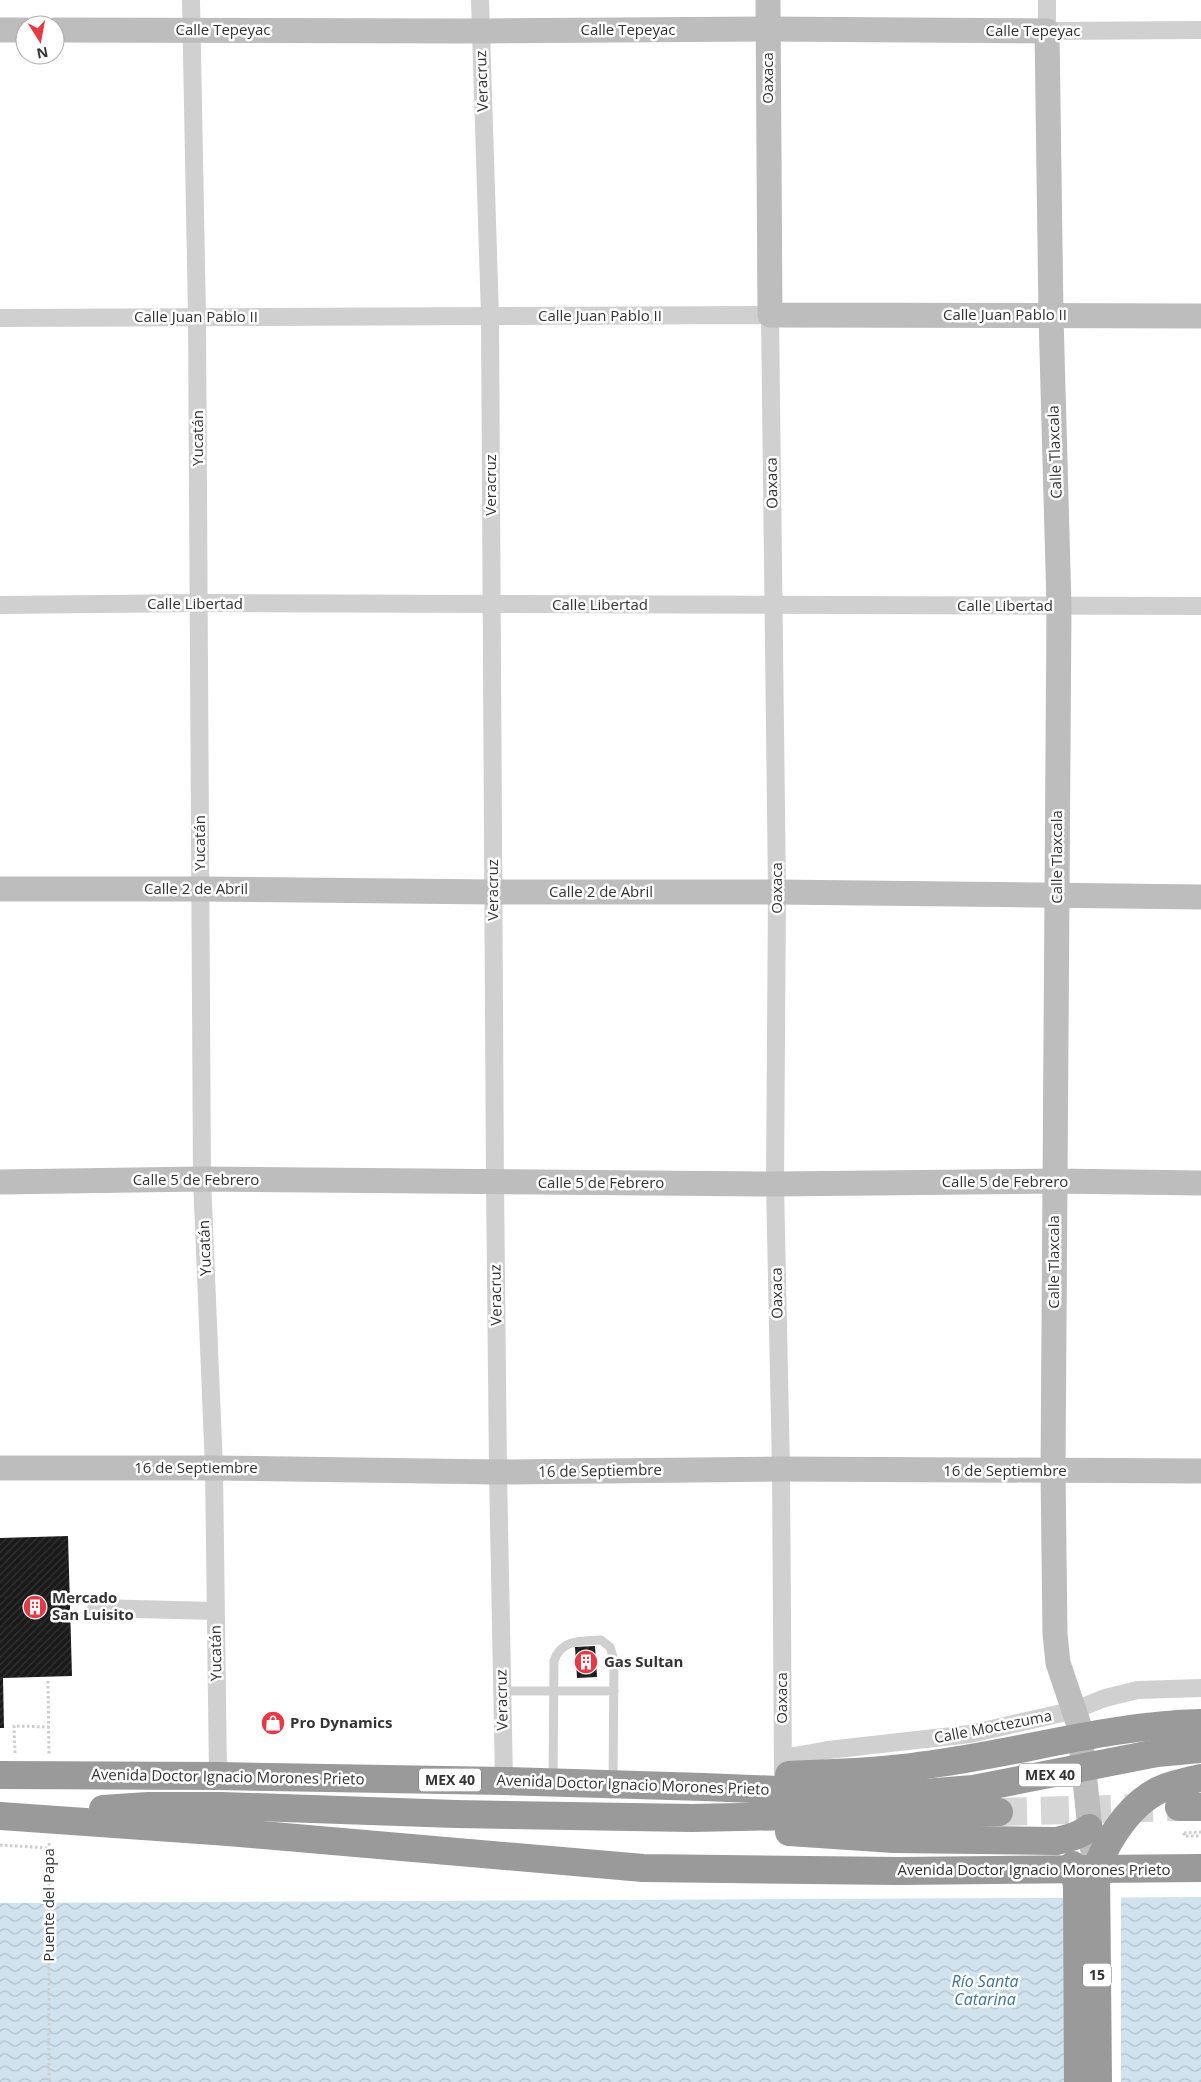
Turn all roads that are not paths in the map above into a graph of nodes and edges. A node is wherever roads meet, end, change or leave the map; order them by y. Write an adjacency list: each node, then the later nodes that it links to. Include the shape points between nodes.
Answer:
1 (191, 0): 5 (street, Yucatán)
2 (480, 0): 11 (street, Veracruz)
3 (768, 0): 6 (street, Oaxaca)
4 (1046, 0): 12 (street, Calle Tlaxcala)
5 (191, 29): 9 (street, Calle Tepeyac); 11 (street, Calle Tepeyac); 17 (street, Yucatán)
6 (768, 29): 11 (street, Calle Tepeyac); 12 (street, Calle Tepeyac); 13 (street, Oaxaca)
7 (0, 30): 8 (street)
8 (15, 30)
9 (65, 30)
10 (1201, 30): 12 (street, Calle Tepeyac)
11 (480, 31): 14 (street, Veracruz)
12 (1047, 31): 15 (street, Calle Tlaxcala)
13 (770, 315): 14 (street, Calle Juan Pablo II); 15 (street, Calle Juan Pablo II); 22 (street, Oaxaca)
14 (490, 316): 17 (street, Calle Juan Pablo II); 21 (street, Veracruz)
15 (1051, 316): 16 (street, Calle Juan Pablo II); 23 (street, Calle Tlaxcala)
16 (1201, 316)
17 (197, 317): 18 (street, Calle Juan Pablo II); 19 (street, Yucatán)
18 (0, 318)
19 (200, 603): 20 (street, Calle Libertad); 21 (street, Calle Libertad); 25 (street, Yucatán)
20 (0, 605)
21 (492, 605): 22 (street, Calle Libertad); 27 (street, Veracruz)
22 (773, 606): 23 (street, Calle Libertad); 28 (street, Oaxaca)
23 (1059, 606): 24 (street, Calle Libertad); 29 (street, Calle Tlaxcala)
24 (1201, 606)
25 (201, 888): 26 (street, Calle 2 de Abril); 27 (street, Calle 2 de Abril); 31 (street, Yucatán)
26 (0, 889)
27 (494, 892): 28 (street, Calle 2 de Abril); 34 (street, Veracruz)
28 (777, 892): 29 (street, Calle 2 de Abril); 36 (street, Oaxaca)
29 (1057, 895): 30 (street, Calle 2 de Abril); 32 (street, Calle Tlaxcala)
30 (1201, 897)
31 (202, 1179): 33 (street, Calle 5 de Febrero); 34 (street, Calle 5 de Febrero); 38 (street, Yucatán)
32 (1054, 1181): 35 (street, Calle 5 de Febrero); 36 (street, Calle 5 de Febrero); 40 (street, Calle Tlaxcala)
33 (0, 1182)
34 (495, 1182): 36 (street, Calle 5 de Febrero); 42 (street, Veracruz)
35 (1201, 1183)
36 (775, 1184): 39 (street, Oaxaca)
37 (0, 1468): 38 (street, 16 de Septiembre)
38 (214, 1468): 42 (street, 16 de Septiembre); 44 (street, Yucatán)
39 (781, 1469): 40 (street, 16 de Septiembre); 42 (street, 16 de Septiembre); 52 (street, Oaxaca)
40 (1053, 1471): 41 (street, 16 de Septiembre); 49 (street, Calle Tlaxcala, via 1055,1634 1058,1663)
41 (1201, 1471)
42 (498, 1472): 46 (street, Veracruz)
43 (96, 1608): 44 (street)
44 (215, 1610): 54 (street, Yucatán)
45 (1201, 1688): 49 (street, Calle Moctezuma, via 1138,1690 1105,1698)
46 (502, 1691): 48 (lane); 56 (street, Veracruz)
47 (614, 1691): 48 (lane); 48 (lane, via 613,1653 601,1640 575,1641 556,1653); 58 (lane)
48 (555, 1692): 57 (lane)
49 (1077, 1718): 52 (street, Calle Moctezuma, via 828,1750); 63 (street, 15)
50 (1201, 1723): 52 (highway, via 1105,1732 919,1766)
51 (1201, 1749): 59 (highway, Avenida Doctor Ignacio Morones Prieto / MEX 40, via 1157,1753 973,1790 899,1796)
52 (783, 1767): 59 (highway)
53 (8, 1775): 54 (highway, Avenida Doctor Ignacio Morones Prieto / MEX 40)
54 (218, 1776): 56 (highway, Avenida Doctor Ignacio Morones Prieto / MEX 40)
55 (1201, 1778): 65 (highway, via 1178,1783 1149,1797 1117,1828)
56 (504, 1781): 57 (highway, Avenida Doctor Ignacio Morones Prieto / MEX 40)
57 (553, 1783): 58 (highway, Avenida Doctor Ignacio Morones Prieto / MEX 40)
58 (613, 1785): 59 (highway, Avenida Doctor Ignacio Morones Prieto / MEX 40)
59 (742, 1788)
60 (999, 1812): 62 (highway, MEX 40)
61 (7, 1816): 62 (highway, MEX 40, via 148,1806 222,1806); 66 (highway, Avenida Doctor Ignacio Morones Prieto / MEX 40, via 643,1868 889,1871)
62 (699, 1818): 64 (highway, via 736,1828 894,1839)
63 (1089, 1828): 64 (highway); 65 (street, 15)
64 (1056, 1841): 67 (highway, via 1074,1867 1077,1886)
65 (1096, 1868): 68 (highway, 15)
66 (1201, 1868)
67 (1078, 2082)
68 (1098, 2082)

